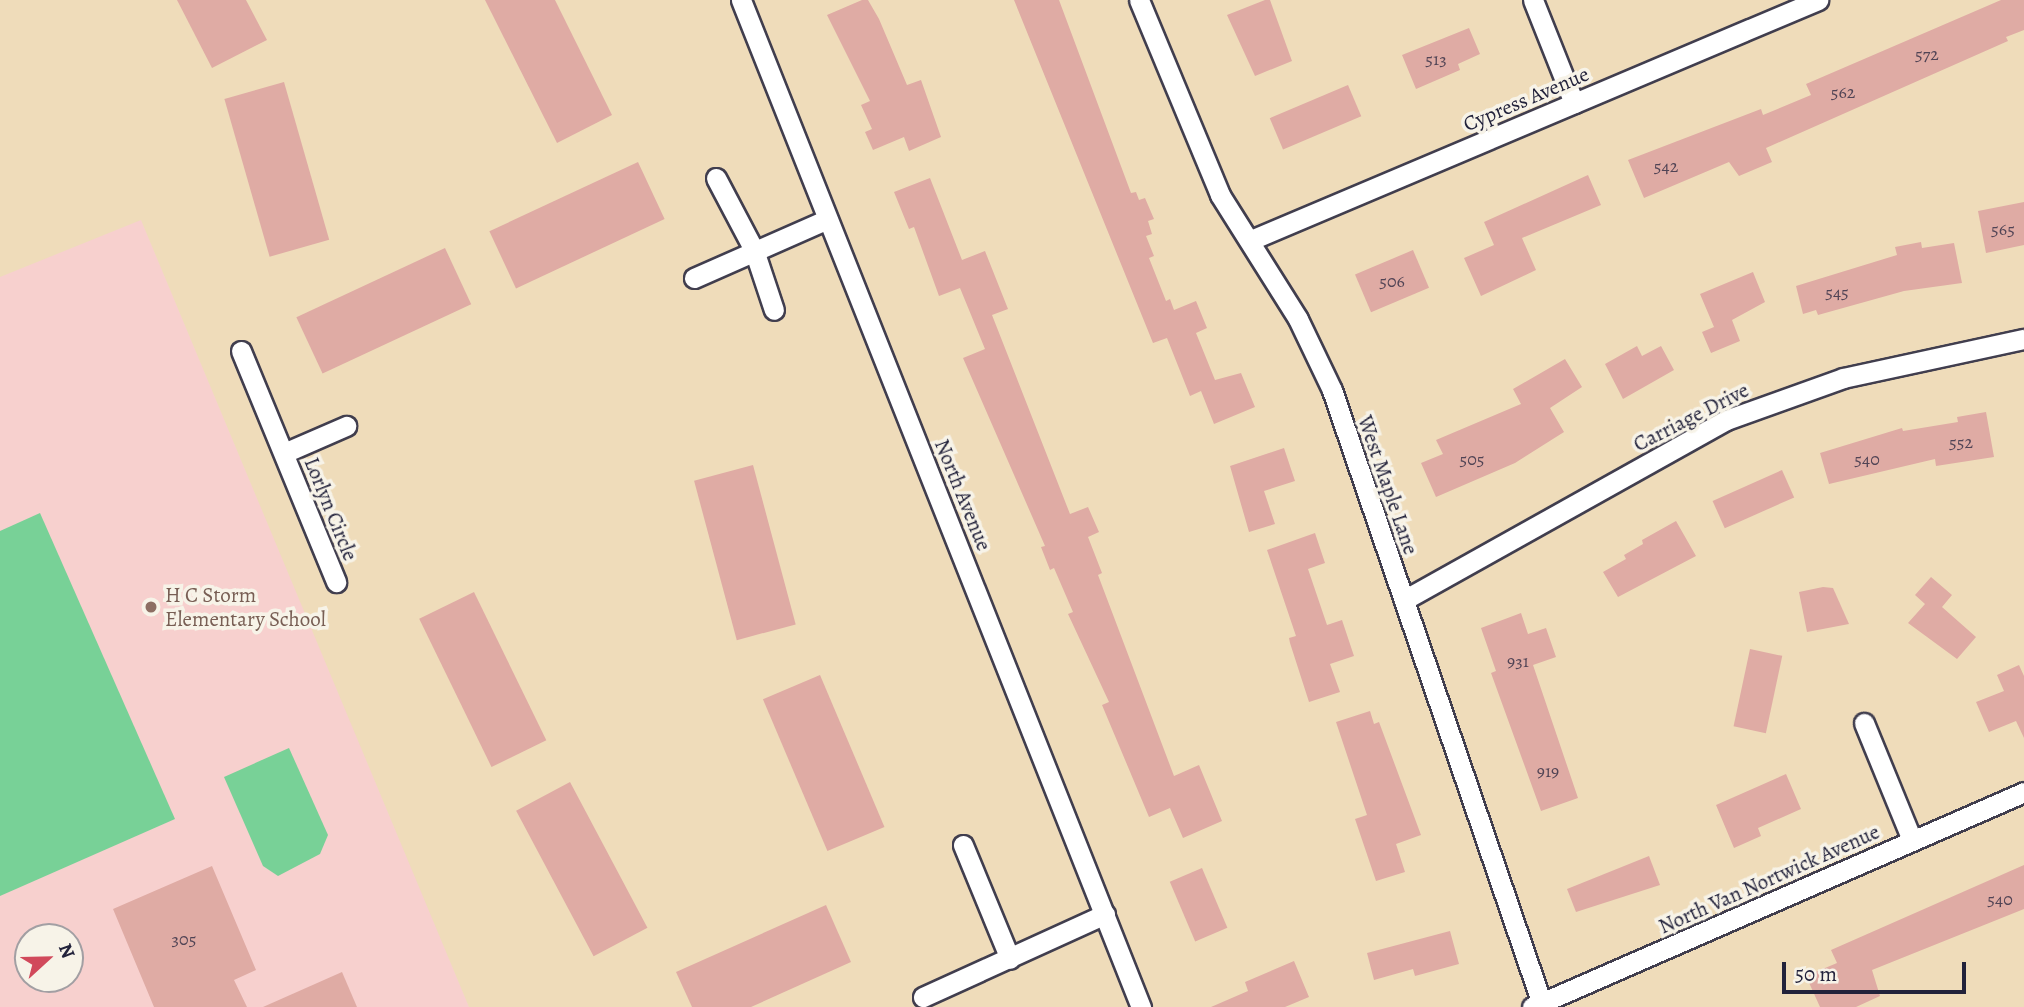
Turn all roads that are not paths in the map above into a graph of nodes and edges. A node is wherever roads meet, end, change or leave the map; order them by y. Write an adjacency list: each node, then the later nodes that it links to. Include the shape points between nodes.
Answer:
1 (741, 0): 7 (street, North Avenue)
2 (1139, 0): 8 (street, West Maple Lane, via 1220,195)
3 (1533, 0): 5 (street)
4 (1818, 0): 5 (street, Cypress Avenue)
5 (1574, 103): 8 (street, Cypress Avenue)
6 (716, 178): 9 (street)
7 (828, 219): 9 (street); 22 (street, North Avenue)
8 (1251, 240): 17 (street, West Maple Lane, via 1317,354)
9 (754, 250): 10 (street); 11 (street)
10 (694, 278)
11 (774, 310)
12 (2024, 340): 17 (street, Carriage Drive, via 1843,378 1726,420)
13 (241, 351): 15 (street, Lorlyn Circle)
14 (346, 426): 15 (street, Lorlyn Circle)
15 (284, 453): 16 (street, Lorlyn Circle)
16 (336, 582)
17 (1404, 600): 25 (street, West Maple Lane)
18 (1864, 723): 20 (street)
19 (2024, 792): 20 (street, North Van Nortwick Avenue)
20 (1912, 840): 25 (street, North Van Nortwick Avenue)
21 (963, 845): 23 (street)
22 (1105, 914): 23 (street); 26 (street, North Avenue)
23 (1010, 959): 24 (street)
24 (923, 998)
25 (1539, 1006)
26 (1141, 1007)

